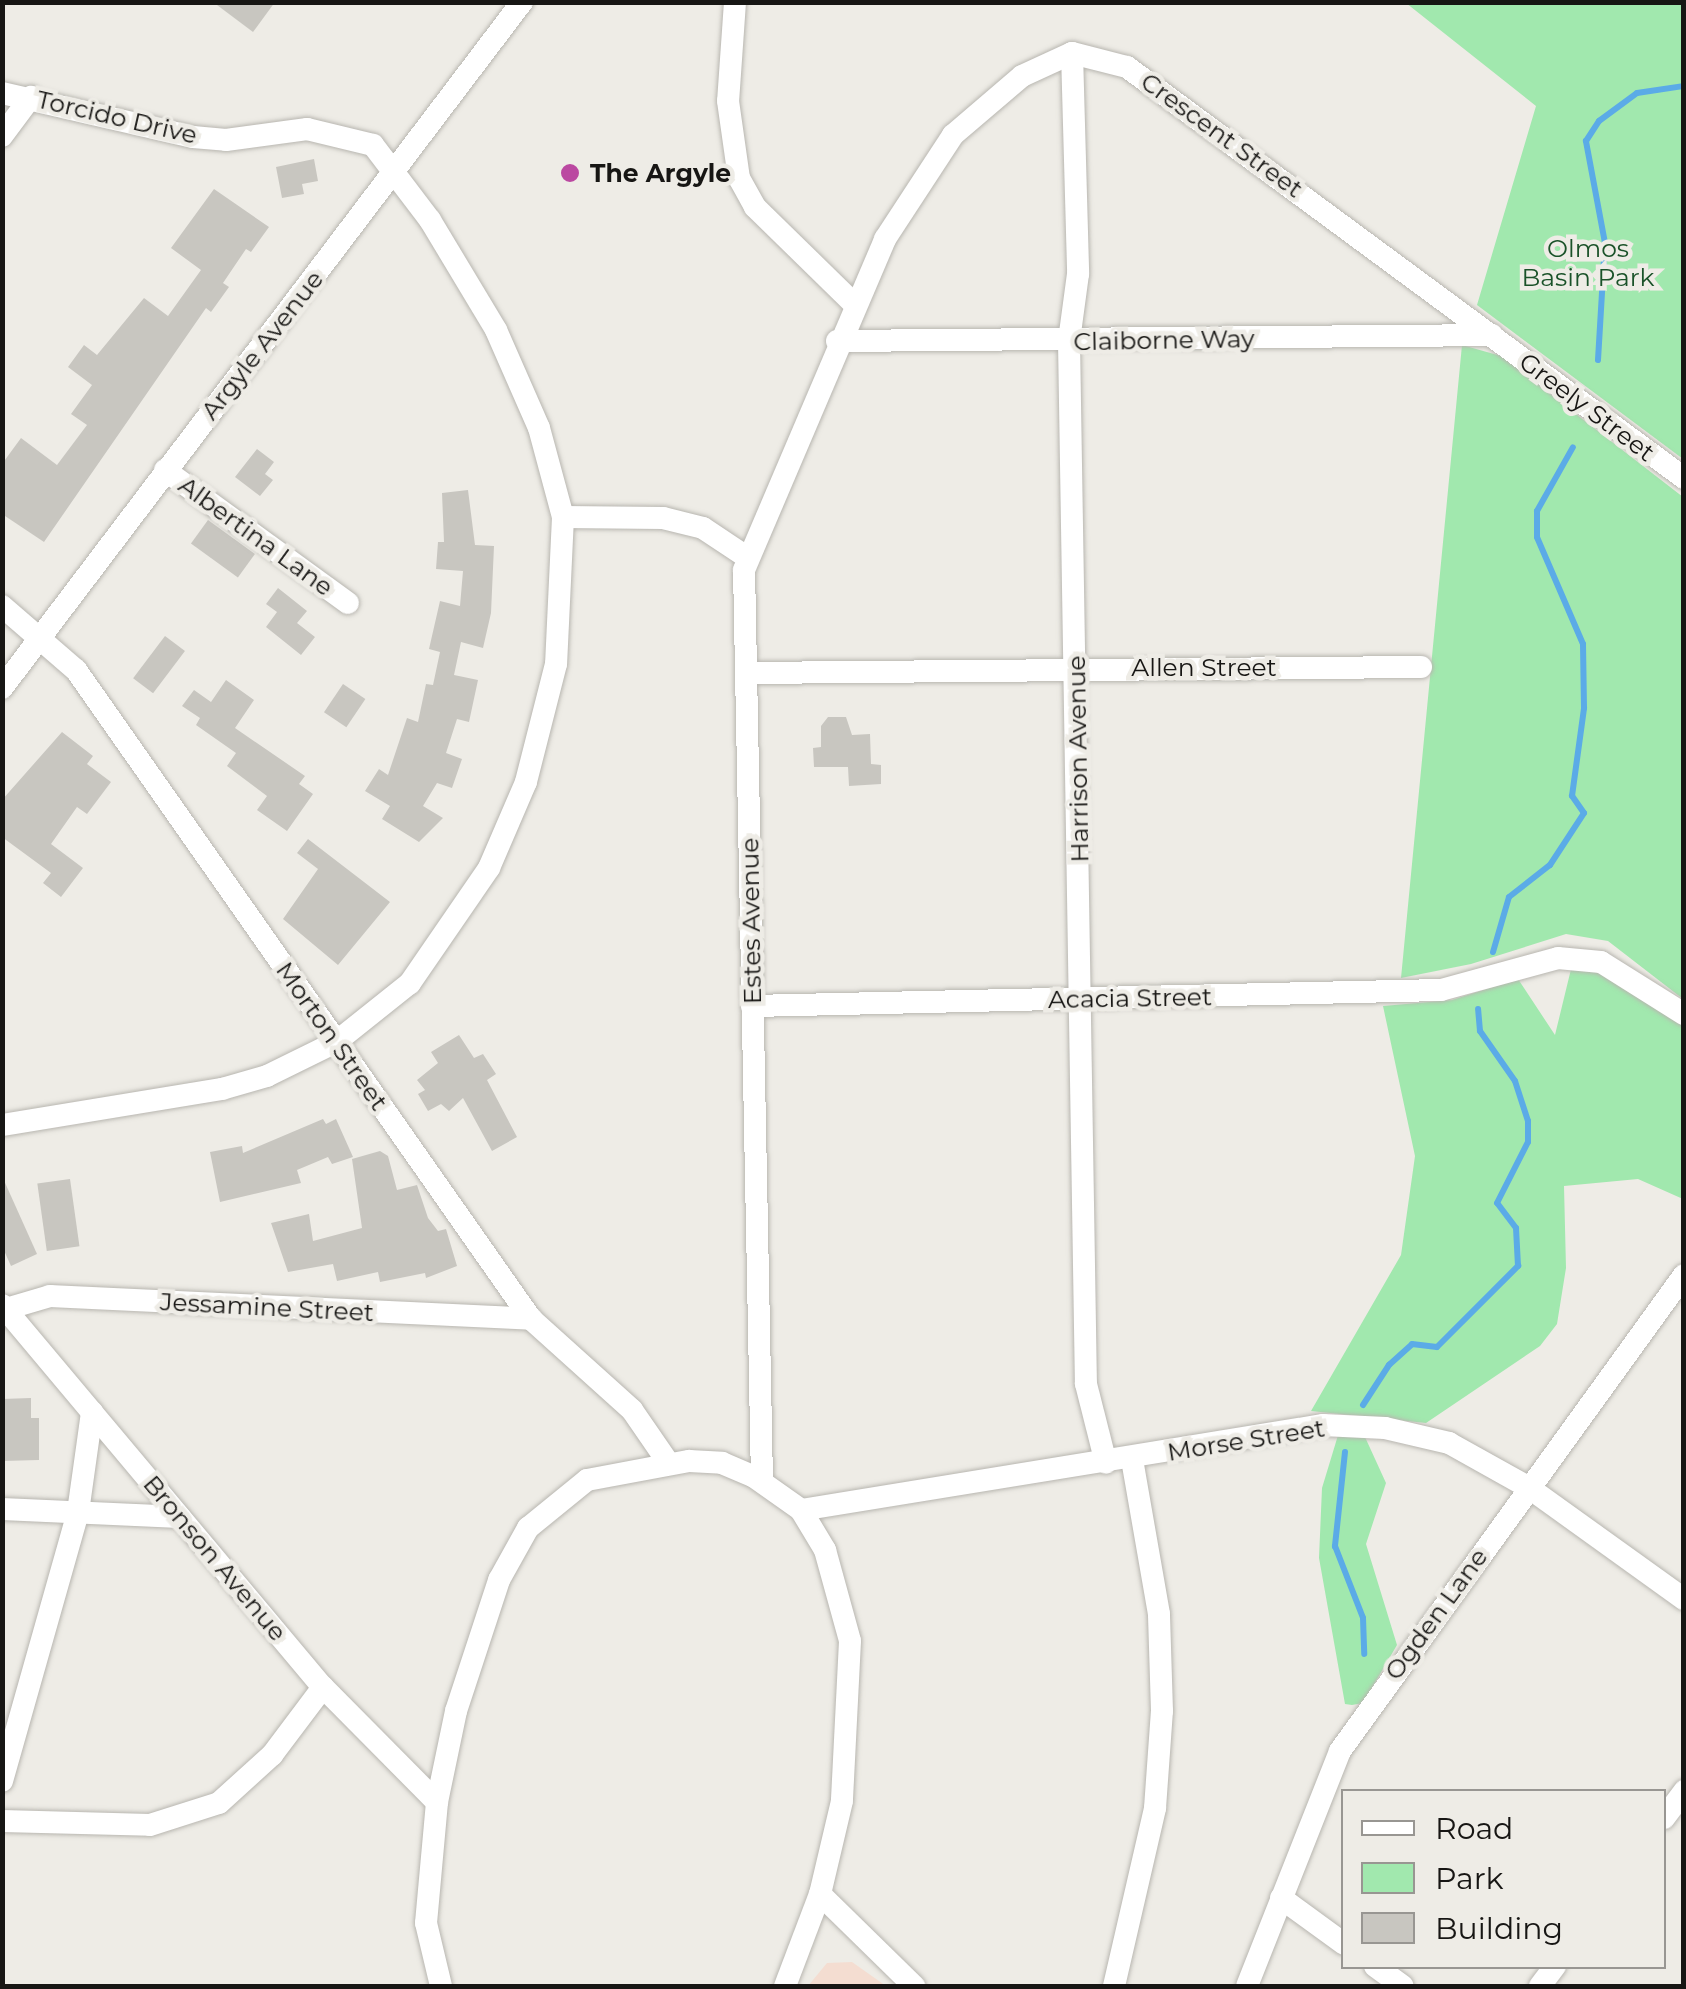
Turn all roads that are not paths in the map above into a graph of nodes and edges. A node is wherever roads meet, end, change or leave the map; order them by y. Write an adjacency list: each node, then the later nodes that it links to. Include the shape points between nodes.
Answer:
1 (522, 2): 7 (street, Argyle Avenue)
2 (735, 2): 8 (street, via 728,101 739,178 755,207)
3 (1072, 53): 8 (street, via 1022,76 952,135 904,205); 9 (street, Crescent Street, via 1097,55 1156,84); 11 (street, Harrison Avenue, via 1078,274)
4 (2, 92): 5 (street, Torcido Drive)
5 (31, 96): 6 (street); 7 (street, Torcido Drive, via 193,137 335,131 373,145)
6 (2, 136)
7 (394, 174): 12 (street, Argyle Avenue); 14 (street, Torcido Drive, via 496,330 542,438)
8 (854, 304): 10 (street)
9 (1492, 335): 11 (street, Claiborne Way); 13 (street, Greely Street)
10 (837, 341): 11 (street, Claiborne Way); 15 (street)
11 (1069, 341): 20 (street, Harrison Avenue)
12 (165, 470): 16 (street, Albertina Lane); 18 (street, Argyle Avenue)
13 (1684, 478)
14 (563, 518): 15 (street, via 663,518 703,528); 26 (street, Torcido Drive, via 556,664 526,782 489,868 440,945 397,994)
15 (748, 558): 21 (street, Estes Avenue)
16 (348, 603)
17 (2, 606): 18 (street, Morton Street)
18 (42, 634): 22 (street, Argyle Avenue); 26 (street, Morton Street, via 76,670)
19 (1422, 667): 20 (street, Allen Street)
20 (1077, 668): 21 (street, Allen Street); 23 (street, Harrison Avenue)
21 (746, 673): 24 (street, Estes Avenue)
22 (2, 688)
23 (1083, 999): 24 (street, Acacia Street); 25 (street, Acacia Street, via 1441,990 1558,958 1601,962); 34 (street, Harrison Avenue, via 1086,1384)
24 (752, 1006): 35 (street, Estes Avenue)
25 (1684, 1014)
26 (336, 1042): 27 (street, Torcido Drive, via 222,1089); 30 (street, Morton Street)
27 (2, 1125)
28 (1684, 1275): 36 (street, Ogden Lane)
29 (4, 1307): 30 (street, Jessamine Street, via 50,1296); 31 (street, Bronson Avenue)
30 (531, 1319): 33 (street, Morton Street, via 632,1410)
31 (92, 1412): 39 (street); 40 (street, Bronson Avenue)
32 (1132, 1459): 34 (street, Morse Street); 36 (street, Morse Street, via 1323,1426 1385,1428 1449,1443); 55 (street, via 1159,1614 1162,1711 1152,1827)
33 (667, 1461): 35 (street, via 722,1463); 45 (street, via 587,1480 528,1528 482,1622)
34 (1106, 1464): 38 (street)
35 (762, 1481): 38 (street)
36 (1528, 1487): 41 (street, Morse Street); 49 (street, Ogden Lane, via 1340,1751)
37 (2, 1509): 39 (street)
38 (802, 1510): 48 (street, via 837,1584 853,1670 842,1801)
39 (78, 1512): 40 (street); 43 (street)
40 (180, 1517): 42 (street, Bronson Avenue)
41 (1684, 1599)
42 (323, 1687): 45 (street, Bronson Avenue); 47 (street, via 253,1776 192,1814 150,1825)
43 (2, 1781)
44 (1684, 1791): 46 (street)
45 (438, 1802): 52 (street, via 426,1923)
46 (1666, 1815)
47 (2, 1821)
48 (820, 1894): 53 (street); 54 (street)
49 (1280, 1898): 50 (street); 56 (street, Ogden Lane)
50 (1341, 1942)
51 (1379, 1969): 57 (street)
52 (441, 1986)
53 (785, 1986)
54 (914, 1986)
55 (1114, 1986)
56 (1247, 1986)
57 (1403, 1986)

